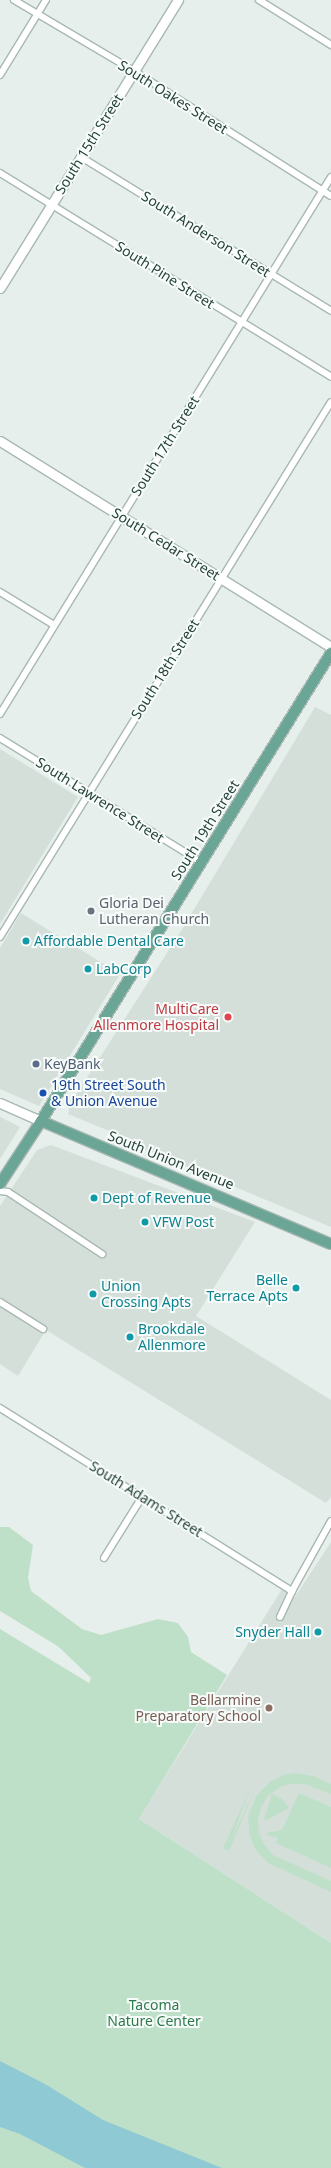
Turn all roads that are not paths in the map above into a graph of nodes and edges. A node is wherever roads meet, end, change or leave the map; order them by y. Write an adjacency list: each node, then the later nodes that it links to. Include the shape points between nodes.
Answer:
1 (14, 0): 5 (street, South Oakes Street)
2 (46, 0): 5 (street)
3 (178, 0): 7 (main road, South 15th Street)
4 (259, 0): 6 (street)
5 (37, 14): 7 (street, South Oakes Street); 8 (street)
6 (331, 45)
7 (134, 71): 9 (main road, South 15th Street); 12 (street, South Oakes Street)
8 (0, 75)
9 (81, 157): 14 (main road, South 15th Street); 15 (street, South Anderson Street)
10 (0, 173): 14 (street, South Pine Street)
11 (331, 177): 12 (street, South 17th Street)
12 (323, 191): 13 (street, South Oakes Street); 15 (street, South 17th Street)
13 (331, 196)
14 (52, 205): 16 (main road, South 15th Street); 18 (street, South Pine Street)
15 (271, 274): 17 (street, South Anderson Street); 18 (street, South 17th Street)
16 (0, 288)
17 (331, 311)
18 (242, 322): 19 (street, South Pine Street); 22 (street, South 17th Street)
19 (331, 377)
20 (331, 402): 23 (street, South 18th Street)
21 (0, 441): 22 (main road, South Cedar Street)
22 (122, 516): 23 (main road, South Cedar Street); 25 (street, South 17th Street)
23 (222, 578): 26 (main road, South Cedar Street); 30 (street, South 18th Street)
24 (0, 592): 25 (street)
25 (54, 626): 28 (street, South 17th Street)
26 (331, 647)
27 (331, 653): 31 (main road, South 19th Street)
28 (0, 714)
29 (0, 738): 30 (street, South Lawrence Street)
30 (89, 793): 31 (street, South Lawrence Street); 32 (street, South 18th Street)
31 (201, 862): 34 (main road, South 19th Street)
32 (0, 937)
33 (0, 1103): 34 (main road, South Union Avenue)
34 (41, 1121): 35 (main road, South 19th Street); 37 (main road, South Union Avenue)
35 (0, 1184)
36 (0, 1191): 38 (street, via 8,1192)
37 (331, 1244)
38 (102, 1254)
39 (0, 1302): 40 (street)
40 (43, 1329)
41 (0, 1408): 42 (street, South Adams Street)
42 (142, 1497): 44 (street); 45 (street, South Adams Street)
43 (331, 1521): 45 (street)
44 (104, 1558)
45 (292, 1591): 46 (street)
46 (280, 1617)

